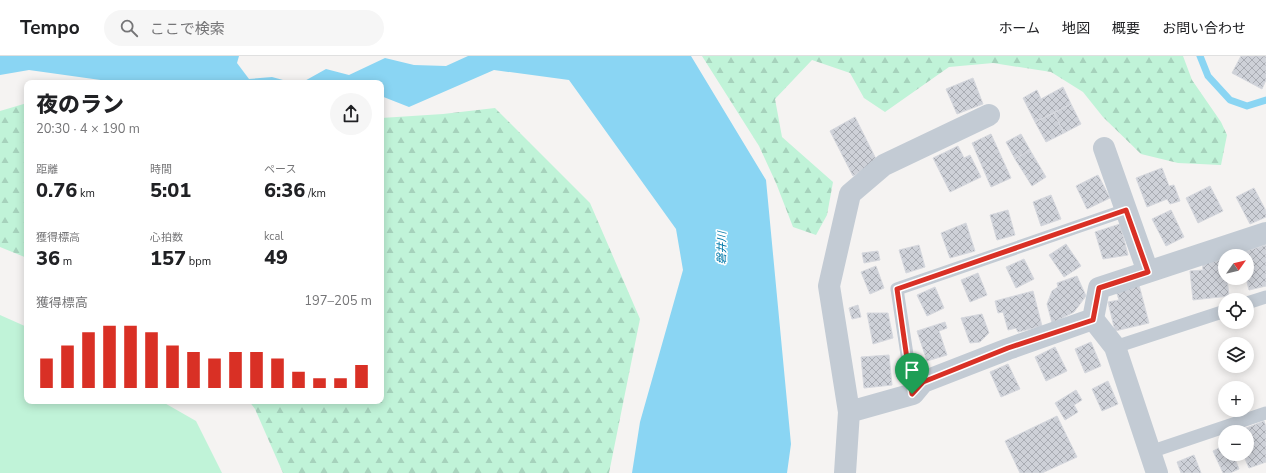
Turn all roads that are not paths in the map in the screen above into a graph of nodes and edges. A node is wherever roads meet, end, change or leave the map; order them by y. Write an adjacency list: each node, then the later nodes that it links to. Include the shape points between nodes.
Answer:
1 (989, 115): 12 (street, via 884,165 850,194 828,286)
2 (1104, 148): 3 (street)
3 (1126, 210): 5 (street); 11 (lane, via 897,289)
4 (1266, 233): 5 (street)
5 (1148, 272): 9 (street, via 1099,288)
6 (1266, 297): 7 (lane)
7 (1254, 301)
8 (1218, 313): 10 (lane)
9 (1093, 320): 10 (street); 11 (street, via 1008,348 923,382)
10 (1115, 347): 14 (street)
11 (912, 394): 12 (street)
12 (849, 412): 15 (street)
13 (1266, 413): 14 (lane)
14 (1150, 452): 16 (street)
15 (846, 473)
16 (1157, 473)

